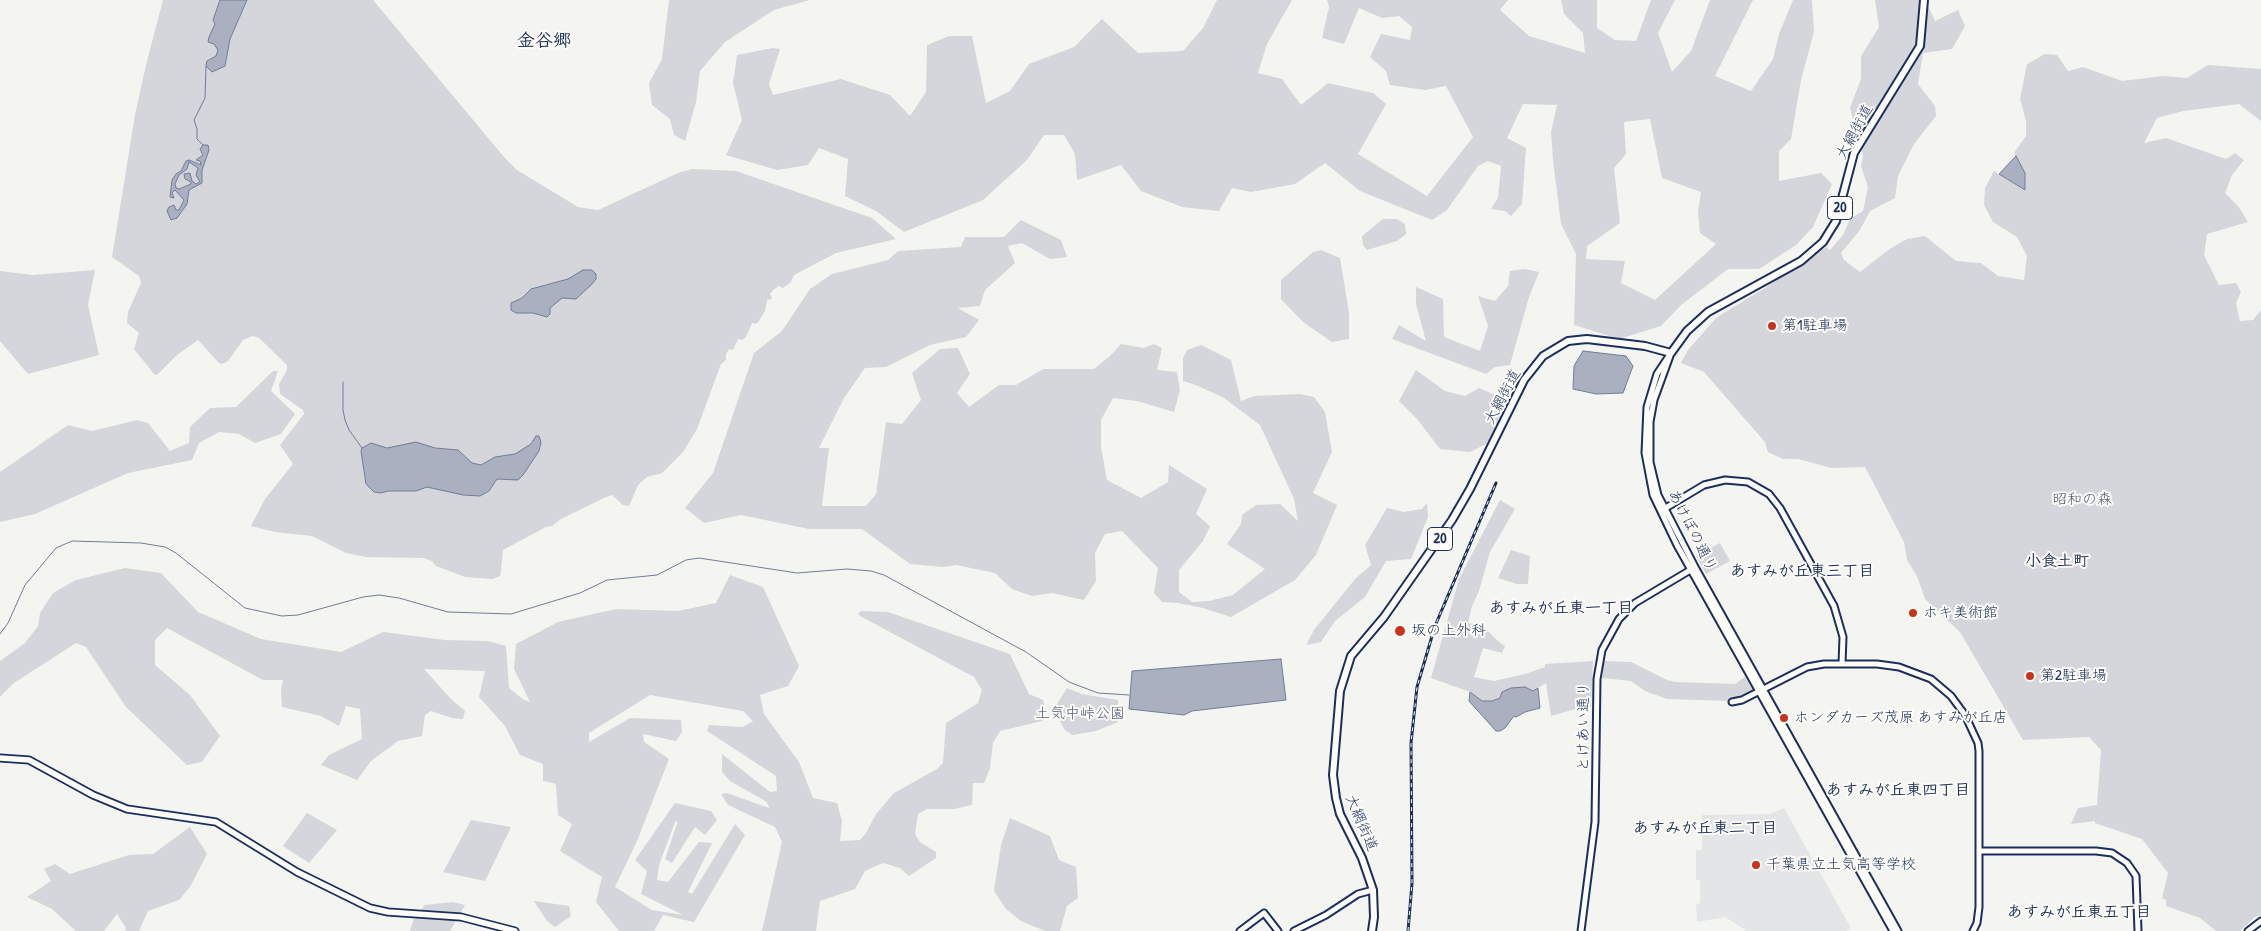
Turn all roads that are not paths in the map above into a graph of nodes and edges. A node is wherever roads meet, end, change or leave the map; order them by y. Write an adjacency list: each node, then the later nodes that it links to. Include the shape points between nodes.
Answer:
1 (1924, 0): 2 (main road, 大網街道 / 20, via 1920,46 1852,157 1838,214 1829,234 1801,261 1700,317)
2 (1671, 353): 3 (street, あけぼの通り, via 1654,400 1650,433 1650,462); 4 (street, あけぼの通り, via 1657,374 1649,397 1644,429 1646,463 1659,511); 10 (main road, 大網街道 / 20, via 1645,346 1587,339 1568,341 1543,356 1524,380 1452,520 1384,617 1351,656 1340,691 1333,775 1340,814 1362,858)
3 (1664, 509): 4 (street, あけぼの通り); 5 (street, via 1704,486 1725,480 1748,482 1769,494 1834,606 1841,625)
4 (1693, 569): 6 (street, あけぼの通り); 17 (street, とけあい通り, via 1635,603 1618,619 1602,650 1597,679 1595,822)
5 (1842, 664): 6 (street, via 1807,667); 9 (street, via 1887,664 1910,669 1931,680 1957,702 1972,727 1979,751)
6 (1760, 690): 7 (street); 18 (street, あけぼの通り); 19 (street, あけぼの通り)
7 (1732, 702)
8 (0, 758): 12 (main road, via 29,760 93,795 127,809 216,822 297,872 370,908 461,917)
9 (1979, 851): 20 (street, via 1979,915); 21 (street, via 2112,853 2127,863 2136,876)
10 (1373, 890): 15 (street, via 1358,894); 16 (main road, 大網街道 / 20)
11 (2261, 921): 22 (street)
12 (515, 931)
13 (1240, 931): 14 (street, via 1264,913)
14 (1278, 931)
15 (1294, 931)
16 (1372, 931)
17 (1581, 931)
18 (1893, 931)
19 (1898, 931)
20 (1973, 931)
21 (2138, 931)
22 (2248, 931)

